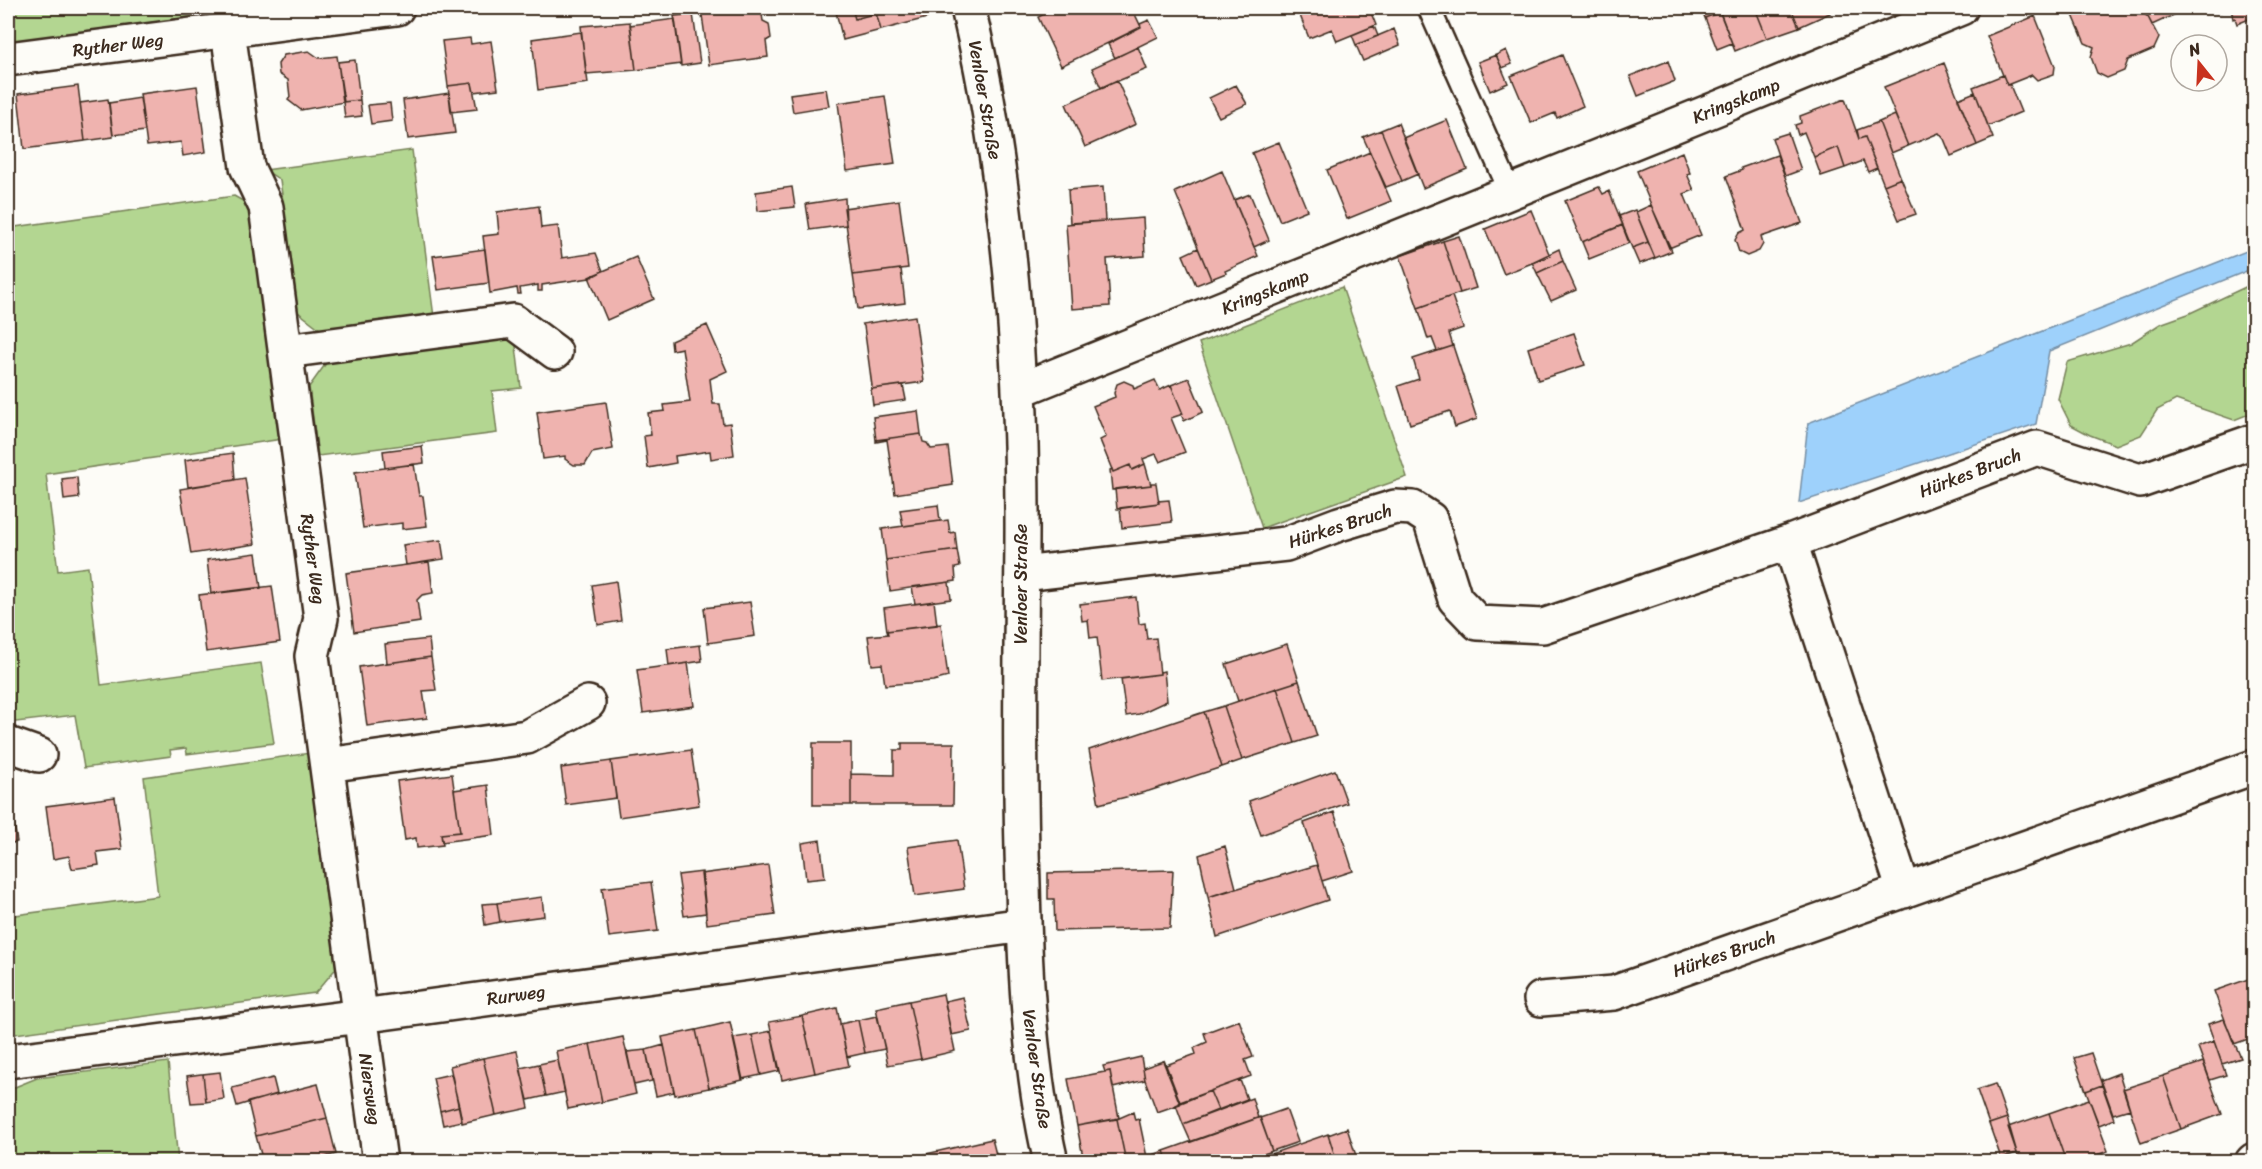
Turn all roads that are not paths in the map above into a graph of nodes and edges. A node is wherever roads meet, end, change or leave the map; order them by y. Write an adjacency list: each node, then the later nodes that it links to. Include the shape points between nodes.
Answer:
1 (397, 8): 5 (street, Ryther Weg)
2 (968, 8): 10 (street, Venloer Straße, via 999,176)
3 (1429, 8): 7 (lane)
4 (1961, 8): 7 (street, Kringskamp)
5 (228, 31): 6 (street, Ryther Weg); 8 (street, Ryther Weg, via 247,167 266,207)
6 (8, 59)
7 (1510, 191): 10 (street, Kringskamp)
8 (286, 351): 9 (street, via 513,321); 17 (street, Ryther Weg, via 321,618 312,656)
9 (555, 352)
10 (1020, 390): 13 (street, Venloer Straße)
11 (2254, 441): 12 (street, Hürkes Bruch, via 2140,481 2037,448)
12 (1790, 542): 13 (street, Hürkes Bruch, via 1543,626 1478,623 1455,599 1430,519 1413,508 1395,507 1286,544); 19 (street)
13 (1022, 574): 20 (street, Venloer Straße, via 1020,775)
14 (588, 703): 17 (street, via 526,737)
15 (8, 744): 16 (street)
16 (39, 755)
17 (327, 765): 22 (street, Ryther Weg)
18 (2254, 767): 19 (street, Hürkes Bruch)
19 (1904, 891): 21 (street, Hürkes Bruch, via 1614,993)
20 (1024, 925): 22 (street, Rurweg); 25 (street, Venloer Straße, via 1032,1044)
21 (1541, 999)
22 (361, 1016): 23 (street, Rurweg); 24 (street, Niersweg)
23 (8, 1061)
24 (380, 1161)
25 (1051, 1161)

